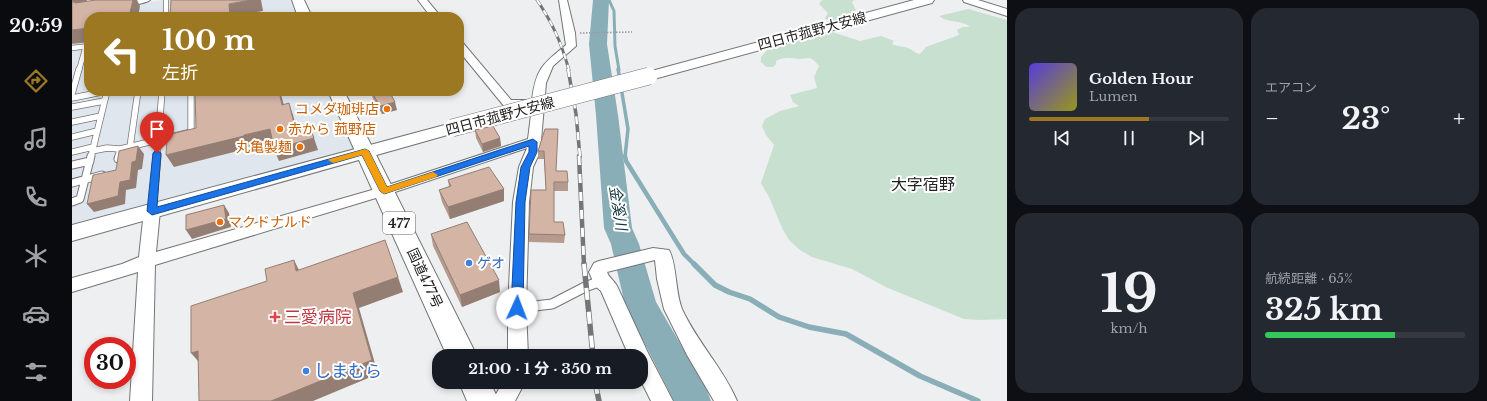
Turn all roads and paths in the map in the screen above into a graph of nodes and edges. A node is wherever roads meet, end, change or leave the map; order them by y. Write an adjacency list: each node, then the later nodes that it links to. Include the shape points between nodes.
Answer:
1 (146, 0): 8 (street)
2 (166, 0): 9 (lane)
3 (298, 0): 10 (highway)
4 (422, 0): 11 (street)
5 (562, 0): 28 (street, via 571,46 548,65 540,83)
6 (928, 0): 39 (main road, 四日市菰野大安線, bridge)
7 (968, 0): 12 (street)
8 (109, 6)
9 (166, 12)
10 (303, 12)
11 (432, 12)
12 (1007, 13)
13 (632, 32): 14 (path)
14 (584, 33)
15 (84, 46): 16 (lane)
16 (72, 48)
17 (464, 50): 28 (street, via 508,103)
18 (84, 58): 19 (lane)
19 (72, 94)
20 (84, 96): 26 (lane)
21 (105, 96): 27 (lane)
22 (137, 96): 36 (lane)
23 (162, 96): 34 (lane)
24 (191, 96): 34 (lane, via 191,132)
25 (338, 96): 39 (highway, 国道477号 / 477)
26 (72, 98)
27 (104, 101): 29 (lane); 30 (lane)
28 (537, 102): 35 (street)
29 (72, 107)
30 (100, 116): 31 (lane); 32 (lane)
31 (72, 122)
32 (97, 131): 33 (lane); 37 (lane)
33 (72, 137)
34 (158, 140): 36 (lane); 49 (lane)
35 (533, 142): 47 (street); 55 (street, via 533,152 526,167 520,202)
36 (130, 147): 38 (lane)
37 (92, 149): 38 (lane); 40 (lane); 41 (lane)
38 (120, 149): 42 (lane)
39 (365, 151): 47 (highway, 国道477号 / 477); 49 (main road, 四日市菰野大安線)
40 (72, 152)
41 (90, 161): 43 (lane); 45 (lane)
42 (118, 164)
43 (72, 165)
44 (110, 173): 45 (lane)
45 (85, 180): 46 (lane); 48 (lane, via 80,199)
46 (72, 183)
47 (384, 191): 52 (street); 56 (highway, 国道477号 / 477)
48 (72, 202)
49 (153, 202): 50 (lane, via 136,210); 51 (main road, 四日市菰野大安線, via 102,225); 52 (street)
50 (72, 227)
51 (72, 234)
52 (148, 261): 54 (street); 62 (street)
53 (603, 274): 55 (lane, via 585,287 552,304); 58 (street); 66 (street, via 653,254 663,254 673,310)
54 (72, 285)
55 (517, 308): 57 (street)
56 (459, 349)
57 (518, 349)
58 (636, 349)
59 (648, 374): 65 (street)
60 (477, 389): 63 (highway)
61 (511, 389): 64 (street)
62 (141, 401)
63 (483, 401)
64 (503, 401)
65 (662, 401)
66 (726, 401)

